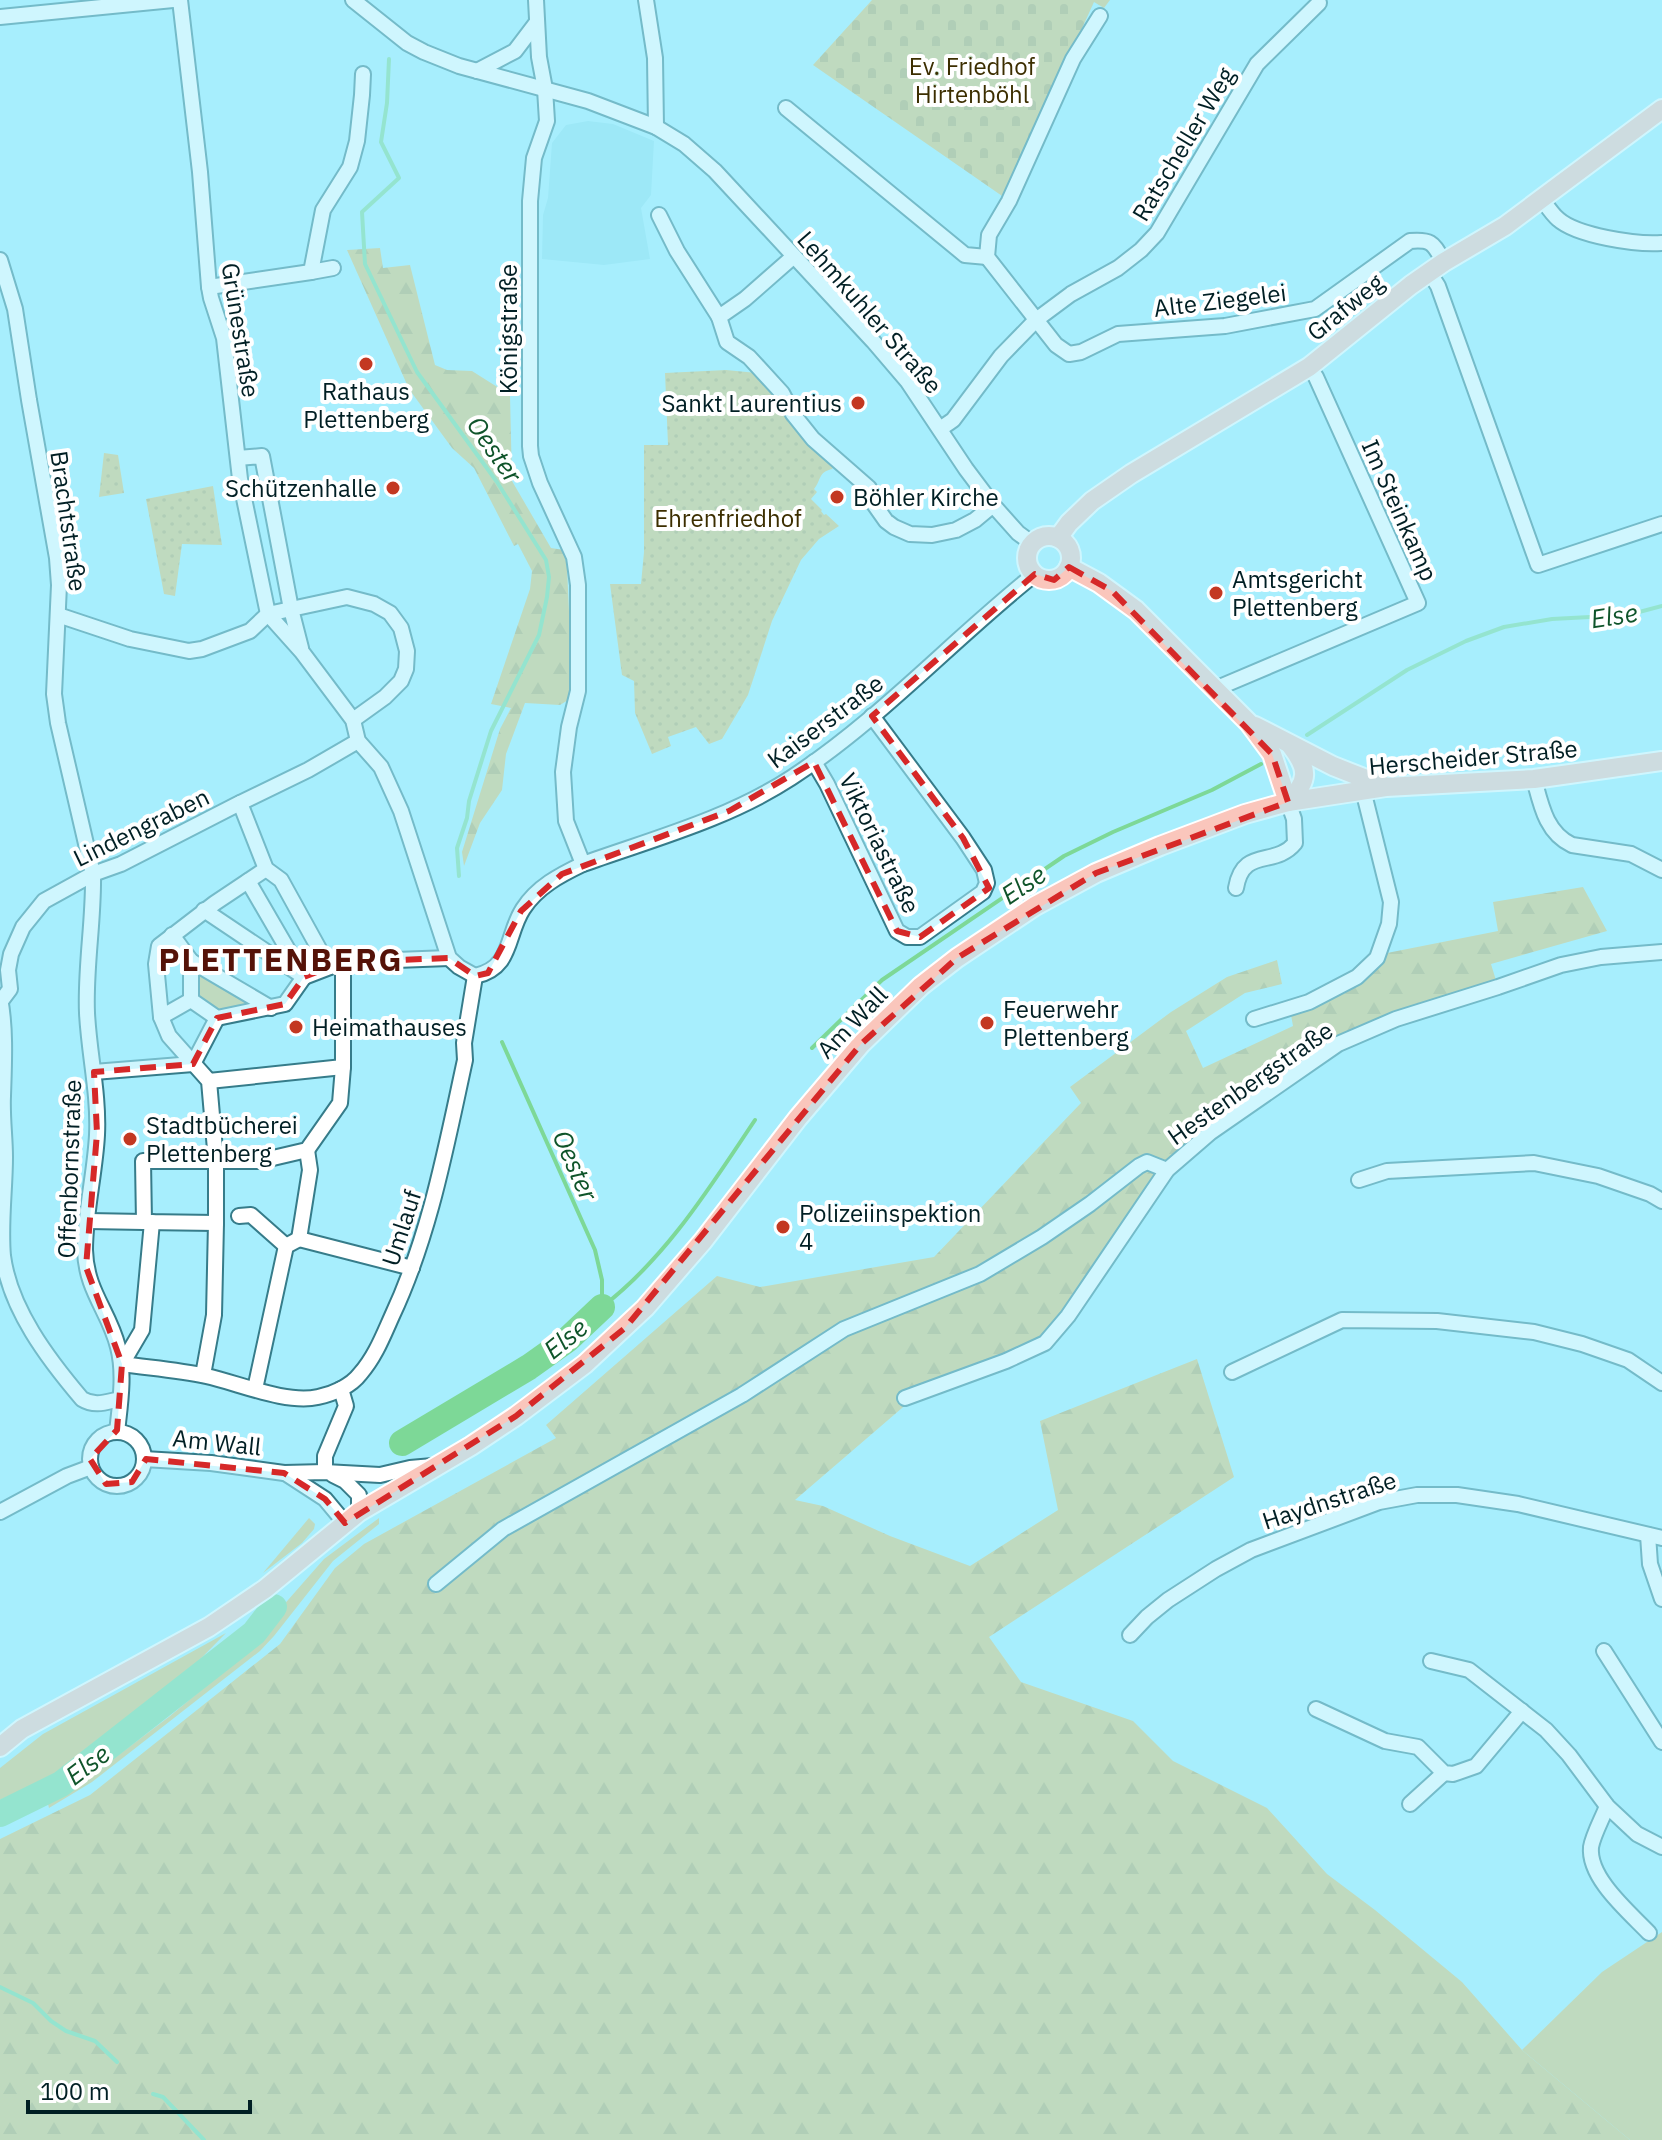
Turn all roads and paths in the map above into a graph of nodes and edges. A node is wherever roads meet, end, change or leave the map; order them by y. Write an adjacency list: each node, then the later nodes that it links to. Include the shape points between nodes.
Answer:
1 (7, 0): 8 (street)
2 (173, 0): 8 (street)
3 (180, 0): 26 (street, Grünestraße)
4 (353, 0): 11 (street, Lehmkuhler Straße, via 407,43)
5 (536, 0): 10 (street, Königstraße)
6 (646, 0): 16 (street, via 655,58)
7 (1319, 3): 28 (street, Ratscheller Weg, via 1257,64 1157,233 1118,268)
8 (6, 16)
9 (1100, 16): 21 (street, via 1073,59 989,235)
10 (537, 22): 11 (street, via 515,51); 13 (street, Königstraße)
11 (477, 71): 13 (street, Lehmkuhler Straße)
12 (363, 74): 25 (street, via 350,167 323,210)
13 (545, 89): 16 (street, Lehmkuhler Straße); 55 (street, Königstraße, via 547,121 534,158 530,201 530,446 540,483 574,557 578,585 578,691 563,772 566,821)
14 (786, 108): 21 (street, via 965,255)
15 (1662, 109): 17 (main road, Grafweg)
16 (656, 127): 20 (street, Lehmkuhler Straße, via 715,171)
17 (1542, 199): 19 (street, via 1559,220 1578,230); 23 (main road, Grafweg)
18 (659, 215): 27 (street)
19 (1662, 243)
20 (794, 256): 27 (street); 30 (street, Lehmkuhler Straße, via 908,382)
21 (987, 257): 28 (street)
22 (0, 260): 40 (street, Brachtstraße, via 15,309 52,528)
23 (1437, 267): 28 (street, Alte Ziegelei, via 1433,243 1410,241 1315,309 1225,326 1118,334 1069,354); 29 (main road, Grafweg); 33 (street, via 1438,286 1538,565)
24 (333, 268): 25 (street)
25 (311, 272): 26 (street)
26 (209, 287): 31 (street, Grünestraße, via 224,338)
27 (719, 317): 32 (street, via 727,342 782,393 813,439 869,488 874,504 894,527 910,534 956,530)
28 (1036, 320): 30 (street, Ratscheller Weg)
29 (1309, 367): 34 (main road, Grafweg, via 1131,474 1092,501); 42 (street, Im Steinkamp, via 1418,603)
30 (940, 429): 32 (street, Lehmkuhler Straße)
31 (238, 458): 38 (street, via 262,456); 39 (street, Grünestraße)
32 (993, 505): 35 (street, Lehmkuhler Straße)
33 (1662, 524)
34 (1058, 538): 35 (main road, via 1045,537); 36 (main road, via 1070,551)
35 (1033, 544): 37 (main road, via 1027,559)
36 (1069, 567): 37 (main road, via 1054,580); 42 (main road, via 1122,598)
37 (1035, 574): 43 (street, Kaiserstraße)
38 (291, 609): 39 (street); 41 (street); 44 (street, via 358,598 390,613 401,628 407,651 401,681)
39 (268, 614): 40 (street, Brachtstraße, via 250,631 189,651 130,639); 41 (street)
40 (58, 615): 58 (street, Offenbornstraße, via 56,709)
41 (302, 652): 44 (street)
42 (1215, 689): 45 (main road)
43 (872, 716): 49 (street, Kaiserstraße); 49 (street, Viktoriastraße, via 984,870 983,892 920,937 897,931)
44 (353, 720): 46 (street)
45 (1249, 723): 47 (main road); 53 (main road, via 1272,754)
46 (358, 741): 54 (street, Lindengraben); 64 (street, via 381,767 401,811)
47 (1290, 743): 51 (main road); 53 (main road, via 1305,777)
48 (1662, 761): 50 (main road, Herscheider Straße)
49 (814, 762): 55 (street, Kaiserstraße, via 729,811)
50 (1534, 779): 51 (main road, Herscheider Straße); 57 (street, via 1547,821 1564,841 1631,854)
51 (1386, 787): 52 (main road, Herscheider Straße)
52 (1363, 790): 53 (main road, Herscheider Straße); 74 (street, via 1391,902 1377,958 1357,977 1309,1002)
53 (1288, 802): 60 (street, via 1295,843 1243,866); 100 (main road, Am Wall, via 1188,835 1088,877 1035,906 921,986 840,1068 645,1308 585,1364)
54 (240, 803): 56 (street); 58 (street, Lindengraben)
55 (583, 864): 67 (street, Kaiserstraße, via 530,900 498,966)
56 (266, 869): 59 (street); 66 (street, via 281,880)
57 (1662, 870)
58 (93, 874): 69 (street, Lindengraben, via 52,895 33,913 11,954 10,989); 77 (street, Offenbornstraße, via 87,1016)
59 (248, 881): 61 (street); 68 (street)
60 (1236, 888)
61 (204, 910): 62 (street); 68 (street)
62 (172, 935): 65 (street); 72 (street, via 159,946 156,964)
63 (1662, 952): 81 (street, Hestenbergstraße, via 1561,965 1396,1019 1338,1044 1211,1132)
64 (449, 958): 66 (street); 67 (street)
65 (191, 961): 70 (street); 71 (street)
66 (336, 964): 68 (street); 76 (street)
67 (475, 976): 89 (street, Umlauf, via 465,1060 435,1199)
68 (304, 977): 71 (street, via 285,1004)
69 (0, 1000): 87 (street, Lindengraben, via 10,1075 3,1098)
70 (191, 1000): 72 (street); 73 (street)
71 (271, 1008): 73 (street)
72 (161, 1017): 75 (street, via 169,1036)
73 (217, 1018): 75 (street)
74 (1254, 1019)
75 (193, 1064): 77 (street); 78 (street)
76 (343, 1067): 78 (street); 79 (street, via 340,1103)
77 (94, 1072): 85 (street, Offenbornstraße, via 97,1133)
78 (209, 1081): 80 (street)
79 (307, 1150): 80 (street, via 260,1161); 88 (street, via 310,1170)
80 (216, 1161): 84 (street); 86 (street, via 143,1161)
81 (1167, 1170): 96 (street, Hestenbergstraße, via 1045,1343); 107 (street, via 1147,1162 980,1274 844,1329 742,1395 503,1529)
82 (1359, 1180): 83 (street, via 1387,1171 1534,1163 1598,1176)
83 (1662, 1201)
84 (224, 1218): 86 (street); 88 (street, via 251,1215); 92 (street)
85 (88, 1221): 86 (street); 90 (street, Offenbornstraße, via 89,1281)
86 (148, 1222): 90 (street, via 142,1330)
87 (1, 1232): 97 (street, Lindengraben, via 9,1281 39,1342 82,1399 97,1404)
88 (292, 1242): 89 (street); 94 (street)
89 (412, 1268): 95 (street, Umlauf, via 374,1355 359,1377)
90 (122, 1364): 92 (street); 97 (street)
91 (1232, 1372): 93 (street, via 1342,1320 1437,1321 1534,1332 1582,1344 1628,1360)
92 (203, 1375): 94 (street)
93 (1662, 1383)
94 (255, 1389): 95 (street, via 307,1398)
95 (341, 1389): 102 (street, via 346,1406 325,1456)
96 (905, 1398)
97 (120, 1399): 98 (street)
98 (117, 1432): 99 (street, via 138,1441); 101 (street, via 96,1442)
99 (144, 1459): 101 (street, via 137,1477 120,1486 102,1482); 103 (street, Am Wall)
100 (438, 1466): 102 (street, Am Wall, via 380,1475); 105 (main road, Am Wall)
101 (91, 1467): 104 (street)
102 (325, 1472): 103 (street, Am Wall); 105 (street, via 359,1495)
103 (284, 1473): 105 (street, Am Wall)
104 (0, 1512)
105 (352, 1517): 115 (main road, via 265,1589 209,1627 22,1729)
106 (1655, 1536): 108 (street, via 1650,1564); 109 (street, Haydnstraße, via 1457,1495 1379,1502 1251,1550 1168,1600)
107 (436, 1584)
108 (1662, 1599)
109 (1130, 1635)
110 (1604, 1651): 114 (street)
111 (1431, 1661): 113 (street, via 1469,1670)
112 (1316, 1709): 116 (street, via 1385,1741 1418,1747)
113 (1522, 1711): 116 (street, via 1476,1766); 118 (street, via 1569,1755)
114 (1662, 1742)
115 (0, 1747)
116 (1444, 1773): 117 (street)
117 (1410, 1804)
118 (1607, 1806): 119 (street, via 1637,1834); 120 (street, via 1591,1847 1594,1869)
119 (1662, 1847)
120 (1649, 1933)

